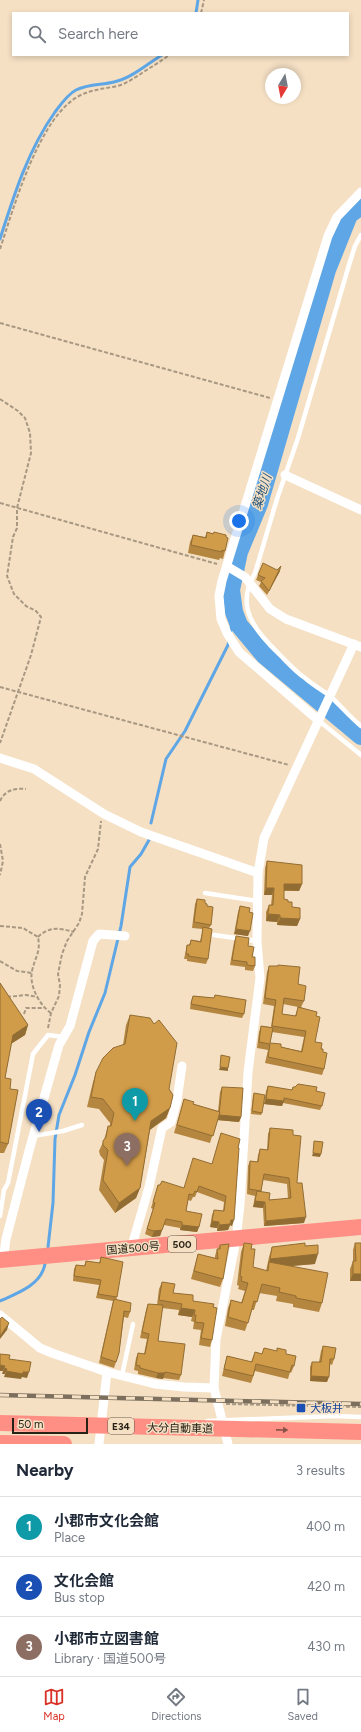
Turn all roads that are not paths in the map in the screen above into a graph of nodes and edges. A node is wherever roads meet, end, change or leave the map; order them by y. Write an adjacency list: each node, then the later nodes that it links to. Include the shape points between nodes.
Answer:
1 (361, 192): 5 (street, via 337,217 328,236)
2 (361, 235): 3 (lane, via 355,246)
3 (285, 475): 4 (street); 6 (lane, via 255,573)
4 (361, 510)
5 (228, 568): 6 (street); 9 (street, via 219,596 221,619 227,633 239,652)
6 (247, 580): 7 (street, via 270,609 286,619); 8 (lane, via 247,610 255,627 266,642)
7 (358, 646): 8 (street)
8 (329, 697): 9 (street); 10 (lane)
9 (319, 719): 11 (lane); 13 (street, via 264,838)
10 (361, 726)
11 (361, 755)
12 (0, 758): 13 (street, via 34,769 104,814 141,832)
13 (258, 873): 15 (street)
14 (205, 893): 15 (lane)
15 (258, 901): 18 (street)
16 (214, 935): 18 (lane)
17 (125, 936): 19 (street, via 98,934 93,941 70,1026)
18 (257, 941): 25 (street, via 260,978 248,1072)
19 (64, 1037): 22 (street, via 59,1045); 23 (lane, via 48,1035 33,1054)
20 (182, 1066): 26 (street, via 171,1122 162,1128 149,1187)
21 (82, 1126): 22 (lane)
22 (33, 1136): 27 (street)
23 (0, 1216)
24 (361, 1227): 25 (highway, 国道500号 / 500)
25 (236, 1240): 26 (highway, 国道500号 / 500); 32 (street, via 216,1339)
26 (131, 1249): 27 (highway, 国道500号 / 500)
27 (2, 1260)
28 (0, 1315): 30 (street, via 40,1348)
29 (133, 1324): 31 (lane)
30 (107, 1372): 31 (street); 42 (street)
31 (122, 1375): 32 (street, via 155,1384)
32 (214, 1388): 43 (street)
33 (361, 1417): 37 (lane)
34 (204, 1421): 37 (lane)
35 (180, 1422): 38 (lane)
36 (0, 1423): 38 (highway, 大分自動車道 / E34)
37 (243, 1424): 38 (highway, 大分自動車道 / E34); 39 (highway, 大分自動車道 / E34, one-way to 39)
38 (110, 1426)
39 (361, 1432)
40 (0, 1444): 41 (highway)
41 (64, 1444)
42 (99, 1444)
43 (228, 1444)

